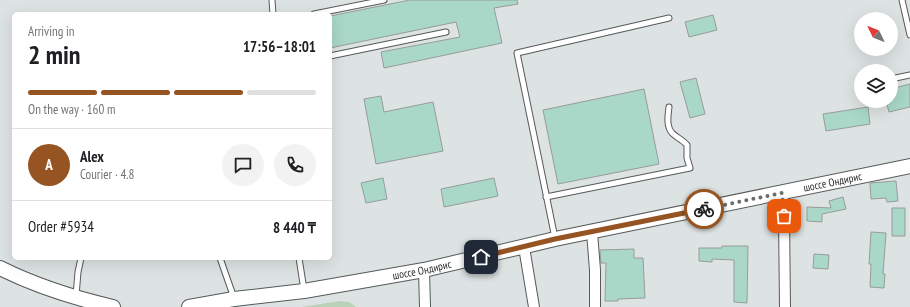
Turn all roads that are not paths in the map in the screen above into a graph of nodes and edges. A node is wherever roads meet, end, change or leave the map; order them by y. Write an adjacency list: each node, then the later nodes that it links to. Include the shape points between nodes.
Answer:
1 (272, 0): 4 (lane)
2 (384, 0): 5 (lane)
3 (902, 0): 8 (lane)
4 (274, 12)
5 (324, 12)
6 (669, 18): 15 (lane, via 516,53)
7 (446, 32): 9 (lane)
8 (910, 36)
9 (332, 56)
10 (910, 75): 11 (lane)
11 (898, 78)
12 (669, 107): 15 (lane, via 668,124 672,133 687,145 690,168)
13 (910, 166): 14 (main road, шоссе Ондирис)
14 (782, 193): 16 (main road, шоссе Ондирис); 32 (street)
15 (546, 197): 17 (lane)
16 (592, 232): 17 (main road, шоссе Ондирис); 31 (street)
17 (555, 239): 18 (main road, шоссе Ондирис)
18 (524, 247): 23 (main road, шоссе Ондирис); 30 (street)
19 (81, 260): 25 (lane)
20 (221, 260): 26 (lane)
21 (299, 260): 24 (lane)
22 (0, 268): 25 (main road)
23 (424, 270): 24 (main road, шоссе Ондирис); 29 (street)
24 (304, 291): 26 (main road, шоссе Ондирис)
25 (75, 298): 27 (main road)
26 (234, 299): 28 (main road, шоссе Ондирис)
27 (113, 307)
28 (189, 307)
29 (425, 307)
30 (534, 307)
31 (595, 307)
32 (785, 307)

